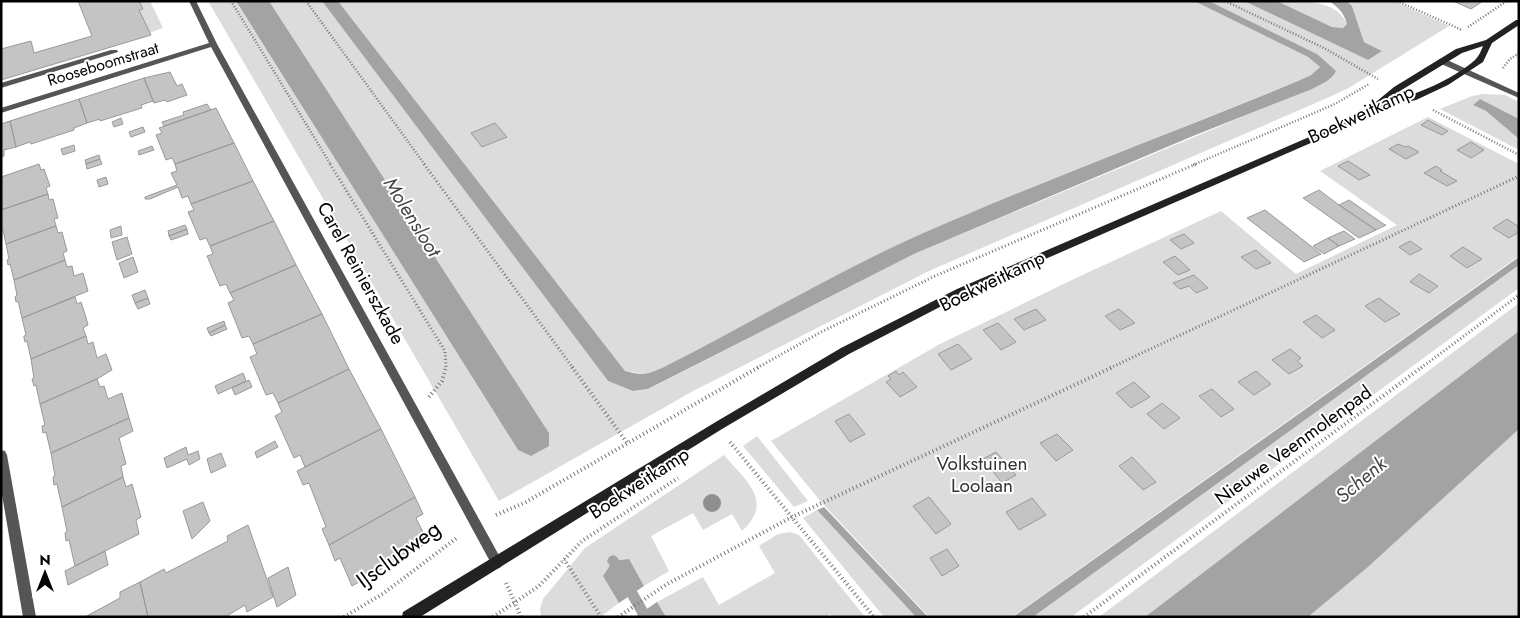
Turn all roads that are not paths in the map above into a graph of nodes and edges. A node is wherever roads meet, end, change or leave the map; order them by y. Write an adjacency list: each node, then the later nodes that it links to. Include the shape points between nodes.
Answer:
1 (192, 1): 4 (street, Carel Reinierszkade)
2 (1519, 22): 3 (street, Boekweitkamp)
3 (1489, 42): 6 (street, Boekweitkamp, via 1459,51); 7 (street, Boekweitkamp, via 1480,60)
4 (214, 44): 11 (street, Rooseboomstraat); 13 (street, Carel Reinierszkade)
5 (114, 52): 8 (street)
6 (1442, 61): 7 (street); 10 (street, Boekweitkamp, via 1397,89)
7 (1464, 71): 9 (street); 10 (street, Boekweitkamp, via 1413,98)
8 (1, 86)
9 (1519, 96)
10 (1374, 108): 13 (street, Boekweitkamp, via 1333,130 1020,265 845,351)
11 (1, 111)
12 (1, 454): 14 (street)
13 (498, 563): 15 (street)
14 (30, 617)
15 (408, 617)

